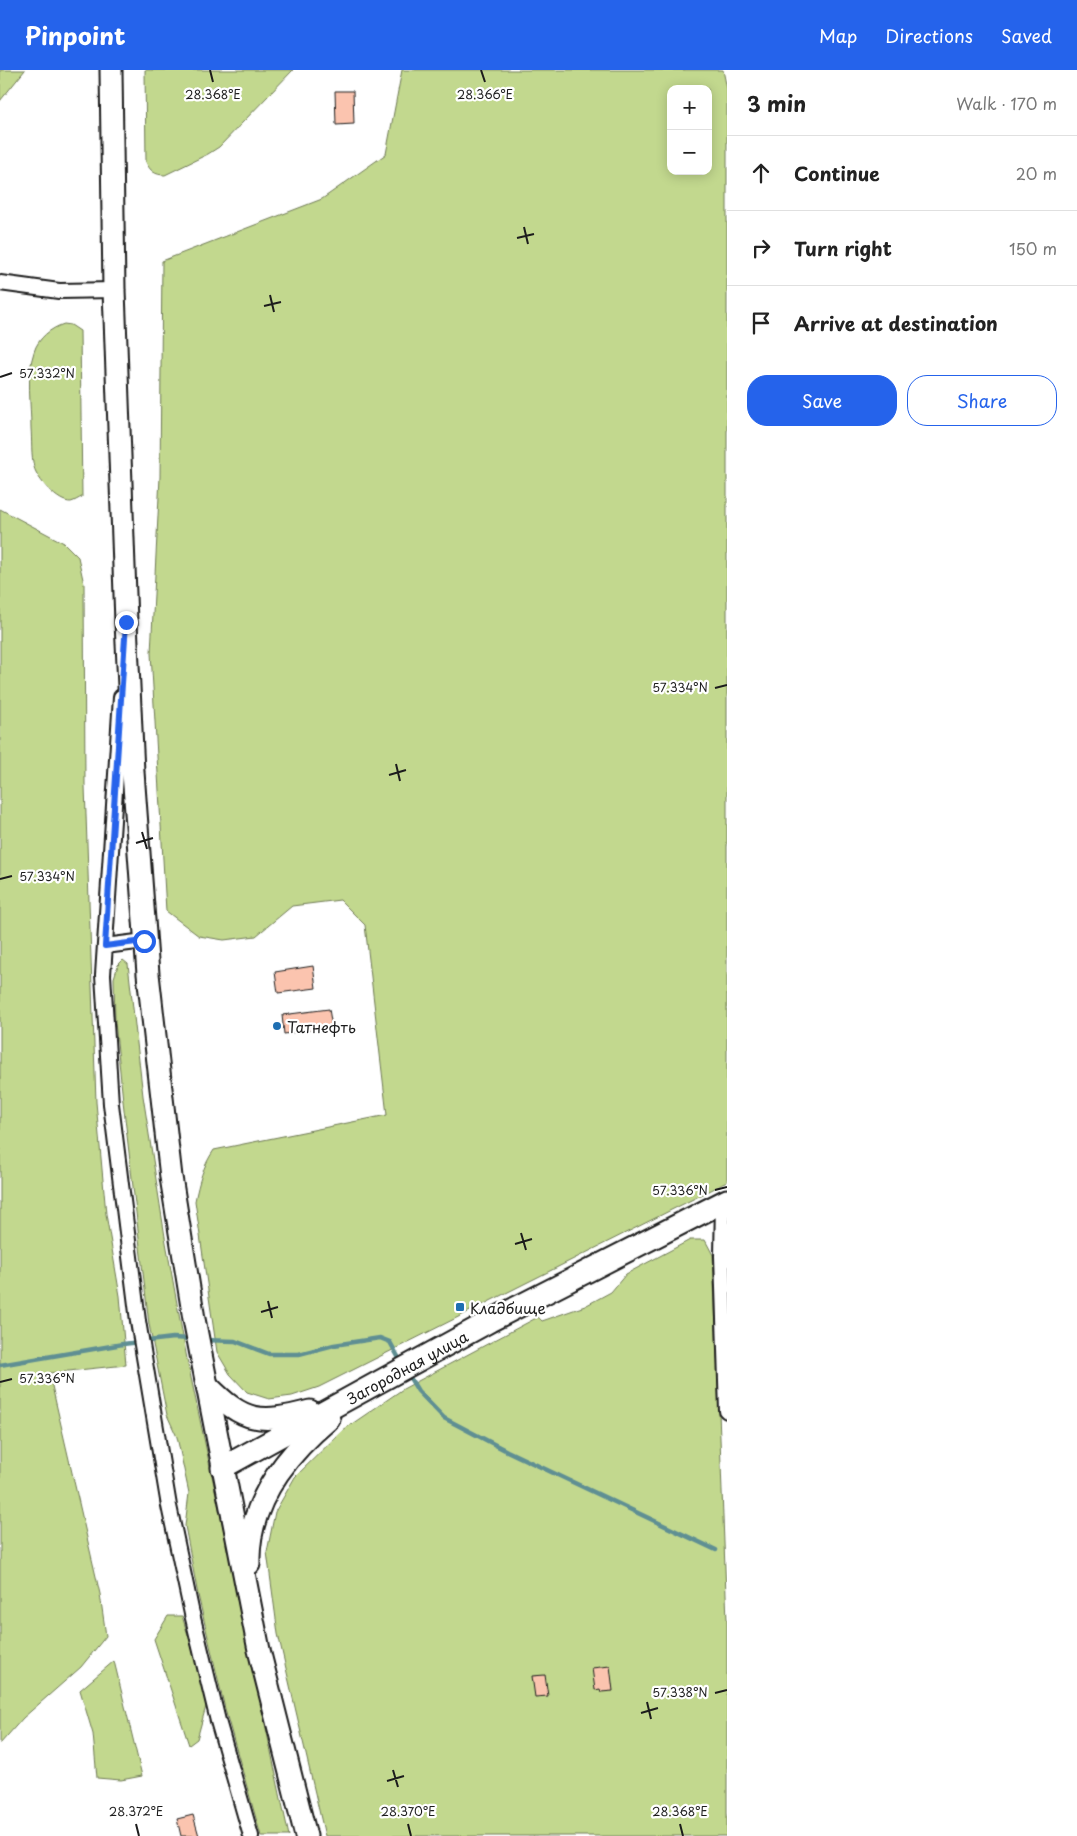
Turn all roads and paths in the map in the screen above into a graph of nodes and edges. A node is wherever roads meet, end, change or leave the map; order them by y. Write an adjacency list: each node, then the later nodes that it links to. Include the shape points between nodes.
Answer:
1 (111, 70): 3 (highway)
2 (0, 283): 3 (street, via 59,291)
3 (114, 290): 4 (highway)
4 (126, 622): 5 (highway); 6 (street)
5 (144, 941): 6 (street); 8 (highway, via 171,1177)
6 (105, 946): 13 (street, via 104,1016 111,1104 138,1320 169,1506 192,1614)
7 (725, 1201): 9 (highway, Загородная улица, via 490,1321); 10 (street, via 722,1256)
8 (207, 1385): 9 (highway, via 226,1404 242,1414 262,1419 284,1418 315,1410); 11 (highway)
9 (364, 1390): 11 (highway, Загородная улица); 12 (highway, via 312,1433 270,1483 252,1527 248,1556)
10 (727, 1411)
11 (222, 1468): 12 (highway)
12 (249, 1601): 14 (highway)
13 (251, 1836)
14 (306, 1836)

